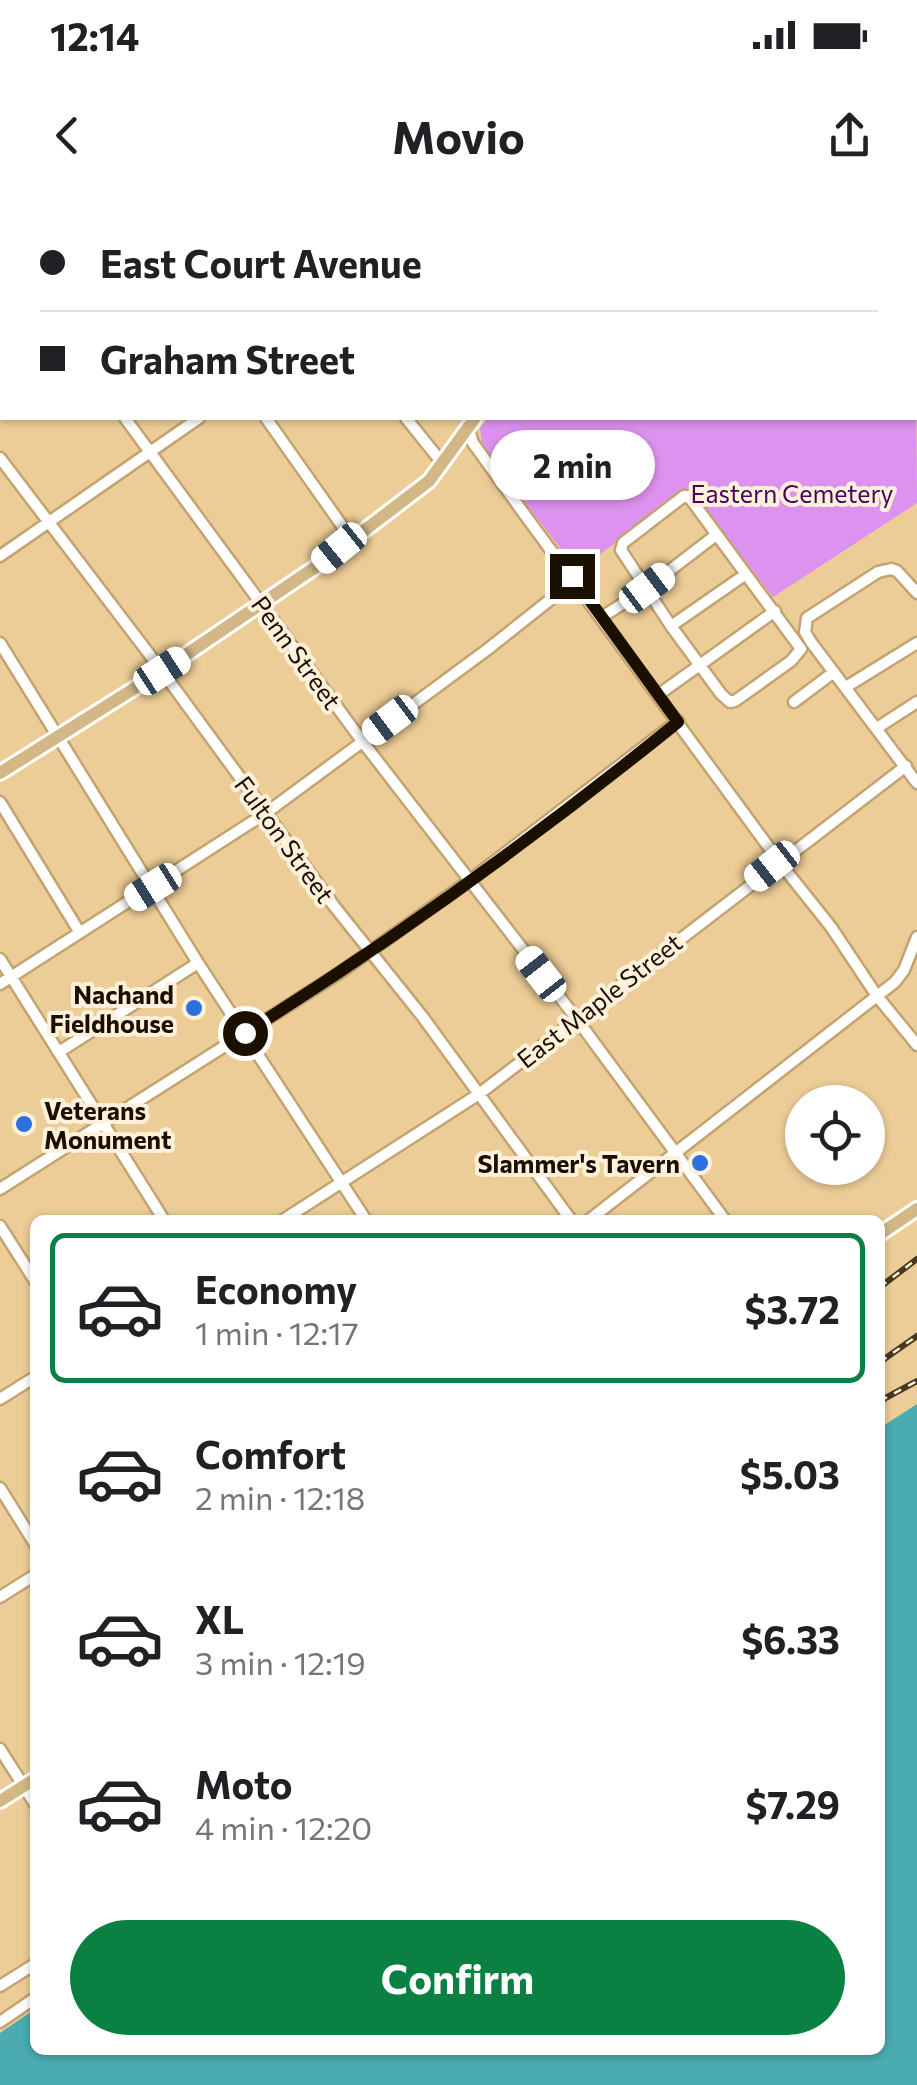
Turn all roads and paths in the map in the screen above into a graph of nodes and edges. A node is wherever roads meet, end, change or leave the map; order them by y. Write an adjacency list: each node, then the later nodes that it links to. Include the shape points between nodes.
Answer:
1 (127, 420): 6 (street, Penn Street)
2 (196, 420): 6 (street)
3 (267, 420): 11 (street)
4 (408, 420): 8 (street)
5 (472, 422): 8 (main road); 14 (street, via 473,444)
6 (152, 453): 9 (street); 17 (street, Penn Street)
7 (0, 458): 9 (street, Fulton Street)
8 (443, 464): 11 (main road)
9 (51, 524): 12 (street); 24 (street, Fulton Street)
10 (716, 535): 13 (street); 15 (street); 15 (street, via 684,496 620,547)
11 (352, 540): 17 (main road)
12 (0, 556)
13 (746, 574): 18 (street); 20 (street)
14 (574, 580): 19 (street); 33 (street)
15 (647, 588): 19 (street); 20 (street)
16 (915, 588): 25 (street, via 897,571 883,570 807,618 804,632)
17 (262, 605): 24 (main road); 33 (street, Penn Street)
18 (775, 611): 23 (street); 23 (street, via 801,648 777,671 730,702)
19 (602, 618): 27 (street)
20 (671, 626): 23 (street)
21 (0, 642): 32 (street)
22 (917, 643): 26 (street)
23 (700, 664): 27 (street)
24 (162, 671): 32 (main road); 38 (street, Fulton Street)
25 (834, 672): 26 (street); 28 (street)
26 (846, 687): 31 (street)
27 (658, 695): 30 (street)
28 (794, 702)
29 (917, 702): 31 (street)
30 (678, 722): 39 (street); 40 (street)
31 (877, 728): 34 (street)
32 (60, 735): 35 (main road); 41 (street)
33 (362, 741): 38 (street); 40 (street, Penn Street)
34 (906, 766): 36 (street); 39 (street, East Maple Street)
35 (0, 773)
36 (917, 783)
37 (0, 802): 42 (street)
38 (266, 813): 41 (street); 44 (street, Fulton Street)
39 (779, 861): 49 (street); 50 (street, East Maple Street)
40 (469, 881): 44 (street); 50 (street, Penn Street)
41 (153, 887): 42 (street); 46 (street)
42 (80, 933): 47 (street)
43 (917, 937): 49 (street, via 904,970)
44 (370, 952): 51 (street); 54 (street, Fulton Street)
45 (0, 958): 47 (street)
46 (198, 963): 51 (street); 53 (street)
47 (11, 977): 48 (street); 53 (street)
48 (0, 984)
49 (878, 996): 52 (street); 56 (street)
50 (576, 1018): 54 (street, East Maple Street); 56 (street, Penn Street)
51 (245, 1033): 55 (street); 57 (street)
52 (917, 1045)
53 (59, 1052): 55 (street)
54 (479, 1094): 57 (street, East Maple Street); 63 (street, Fulton Street)
55 (103, 1124): 58 (street); 60 (street)
56 (675, 1154): 64 (street); 65 (street, Penn Street)
57 (342, 1183): 61 (street, East Maple Street); 62 (street)
58 (0, 1189)
59 (917, 1209): 67 (main road)
60 (161, 1215)
61 (291, 1215)
62 (363, 1215)
63 (568, 1215)
64 (596, 1215)
65 (721, 1215)
66 (0, 1226): 68 (street)
67 (885, 1231)
68 (30, 1273)
69 (30, 1379): 70 (street)
70 (0, 1399)
71 (2, 1495): 72 (street)
72 (30, 1537)
73 (30, 1578): 74 (street)
74 (0, 1597)
75 (0, 1748): 76 (street)
76 (29, 1782): 77 (main road)
77 (0, 1800)
78 (30, 1967): 79 (street)
79 (0, 1986)
80 (30, 2001): 81 (street)
81 (0, 2022)

